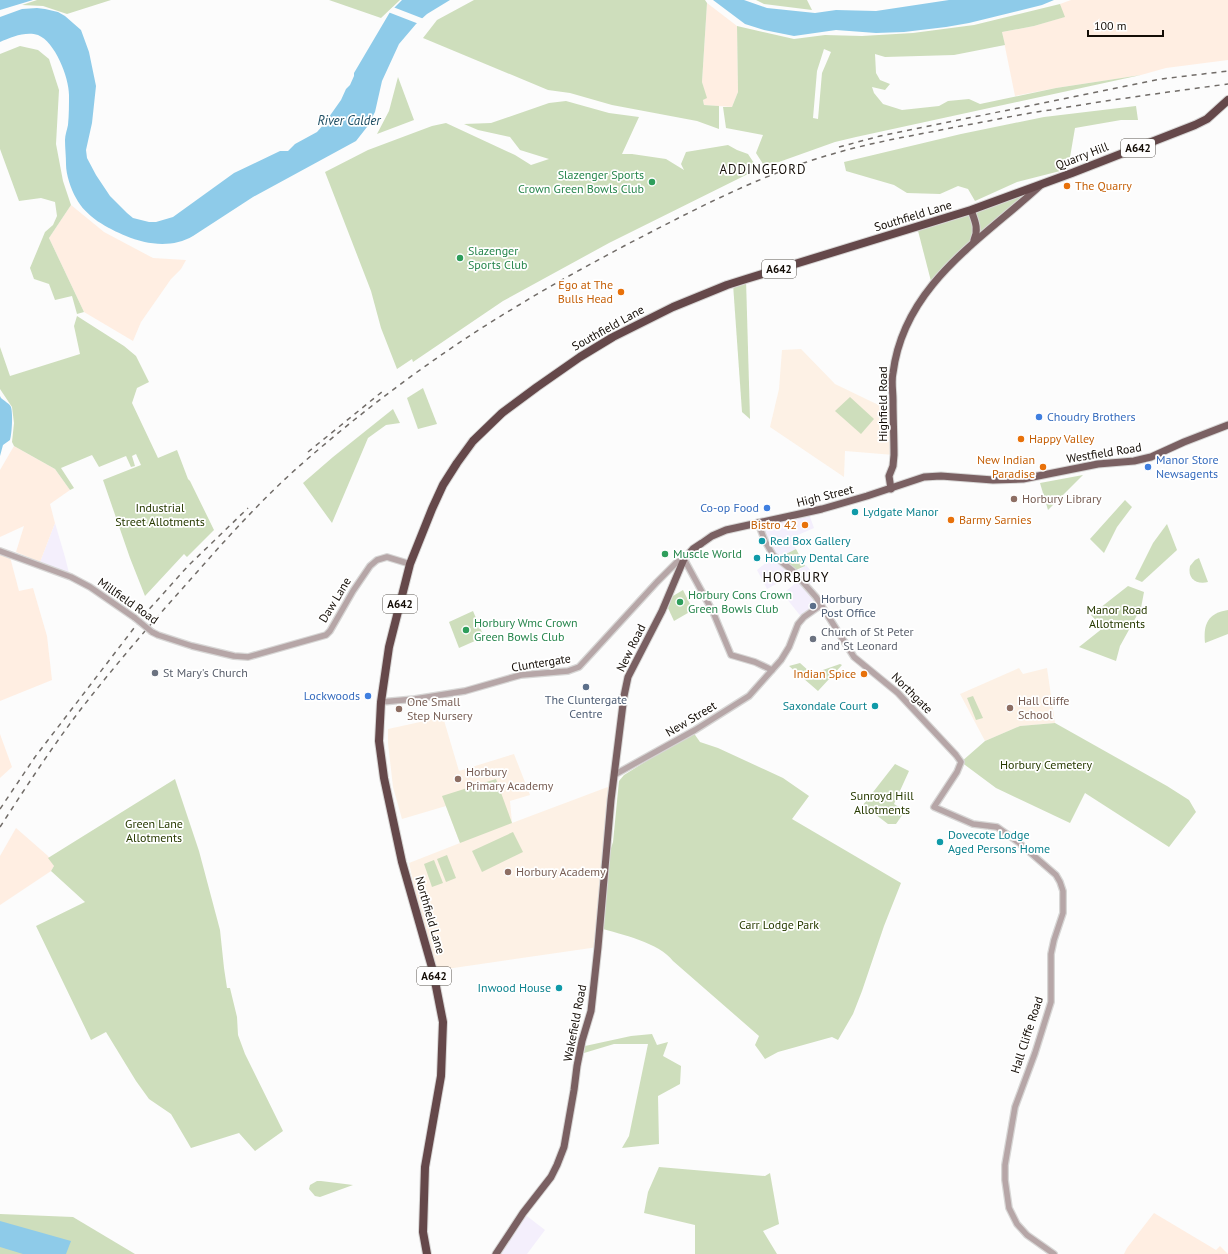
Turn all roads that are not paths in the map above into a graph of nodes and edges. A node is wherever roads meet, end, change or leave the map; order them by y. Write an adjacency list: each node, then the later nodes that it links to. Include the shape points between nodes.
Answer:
1 (1228, 100): 2 (highway, Quarry Hill / A642, via 1207,119 1195,125)
2 (1041, 185): 3 (highway, Southfield Lane / A642); 4 (main road, Quarry Hill)
3 (971, 210): 4 (main road, via 977,226); 12 (highway, Southfield Lane / A642, via 727,285 613,336 508,408 474,441 443,485)
4 (974, 240): 5 (main road, Quarry Hill, via 947,266)
5 (920, 301): 8 (main road, Highfield Road, via 901,335 892,374 894,454 889,476)
6 (1228, 425): 7 (main road, Westfield Road, via 1151,457 1134,461 1098,464 1023,479)
7 (979, 479): 8 (main road, High Street, via 924,477)
8 (891, 489): 9 (main road, High Street, via 822,510)
9 (758, 523): 11 (main road, High Street, via 718,533 693,549); 13 (street, Northgate, via 773,555 804,583)
10 (0, 550): 14 (street, Millfield Road, bridge, via 71,577 90,587 158,635 192,646)
11 (684, 559): 15 (street, via 713,612 731,655); 16 (street, Cluntergate, via 677,562 656,583 579,667 568,671 522,675 464,691); 17 (main road, New Road, via 662,611 628,677)
12 (410, 564): 14 (street, Daw Lane, via 387,557 377,560 370,566 326,635); 16 (highway, Southfield Lane / A642, via 389,647)
13 (821, 605): 15 (street, New Street, via 798,624 789,647); 18 (street, Northgate, via 858,661 898,693 961,762)
14 (248, 657)
15 (772, 670): 17 (street, New Street, via 749,696 695,730)
16 (381, 702): 19 (highway, Northfield Lane / A642, via 379,741 384,778 402,862 433,971 443,1022 442,1076 425,1167 423,1232)
17 (614, 775): 20 (main road, Wakefield Road, via 590,1011 576,1066 564,1147 551,1177)
18 (934, 807): 21 (street, Hall Cliffe Road, via 973,824 997,827 1056,875 1063,891 1063,913 1051,954 1051,1002 1015,1107 1005,1180 1009,1208 1017,1224 1027,1235)
19 (427, 1254)
20 (496, 1254)
21 (1054, 1254)

